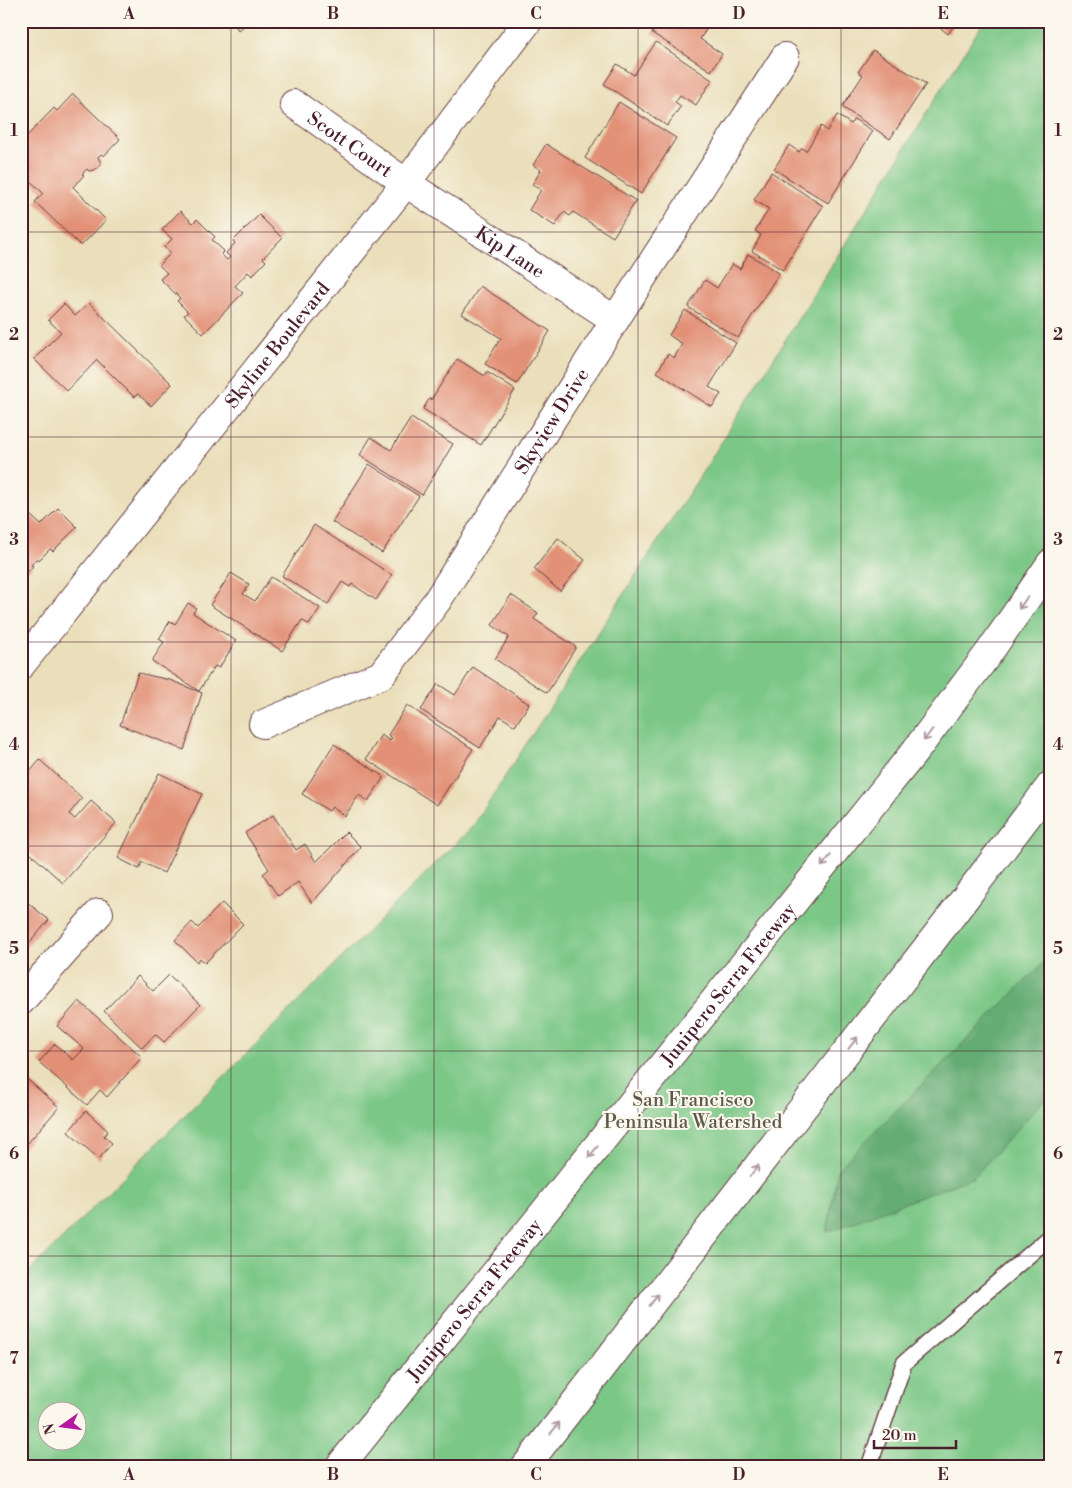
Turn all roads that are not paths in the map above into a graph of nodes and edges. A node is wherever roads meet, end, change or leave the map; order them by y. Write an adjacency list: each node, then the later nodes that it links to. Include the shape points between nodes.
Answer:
1 (528, 21): 4 (main road, Skyline Boulevard)
2 (785, 56): 5 (main road, Skyview Drive)
3 (294, 104): 4 (main road, Scott Court)
4 (406, 183): 5 (main road, Kip Lane); 7 (main road, Skyline Boulevard)
5 (615, 320): 8 (main road, Skyview Drive, via 436,601 381,675)
6 (1051, 563): 13 (main road, Junipero Serra Freeway, one-way to 13, via 916,750)
7 (23, 659)
8 (263, 724)
9 (1051, 785): 14 (main road, one-way to 9)
10 (99, 913): 11 (main road)
11 (21, 1001)
12 (1051, 1236): 15 (lane, via 904,1363)
13 (339, 1467)
14 (525, 1467)
15 (869, 1467)

